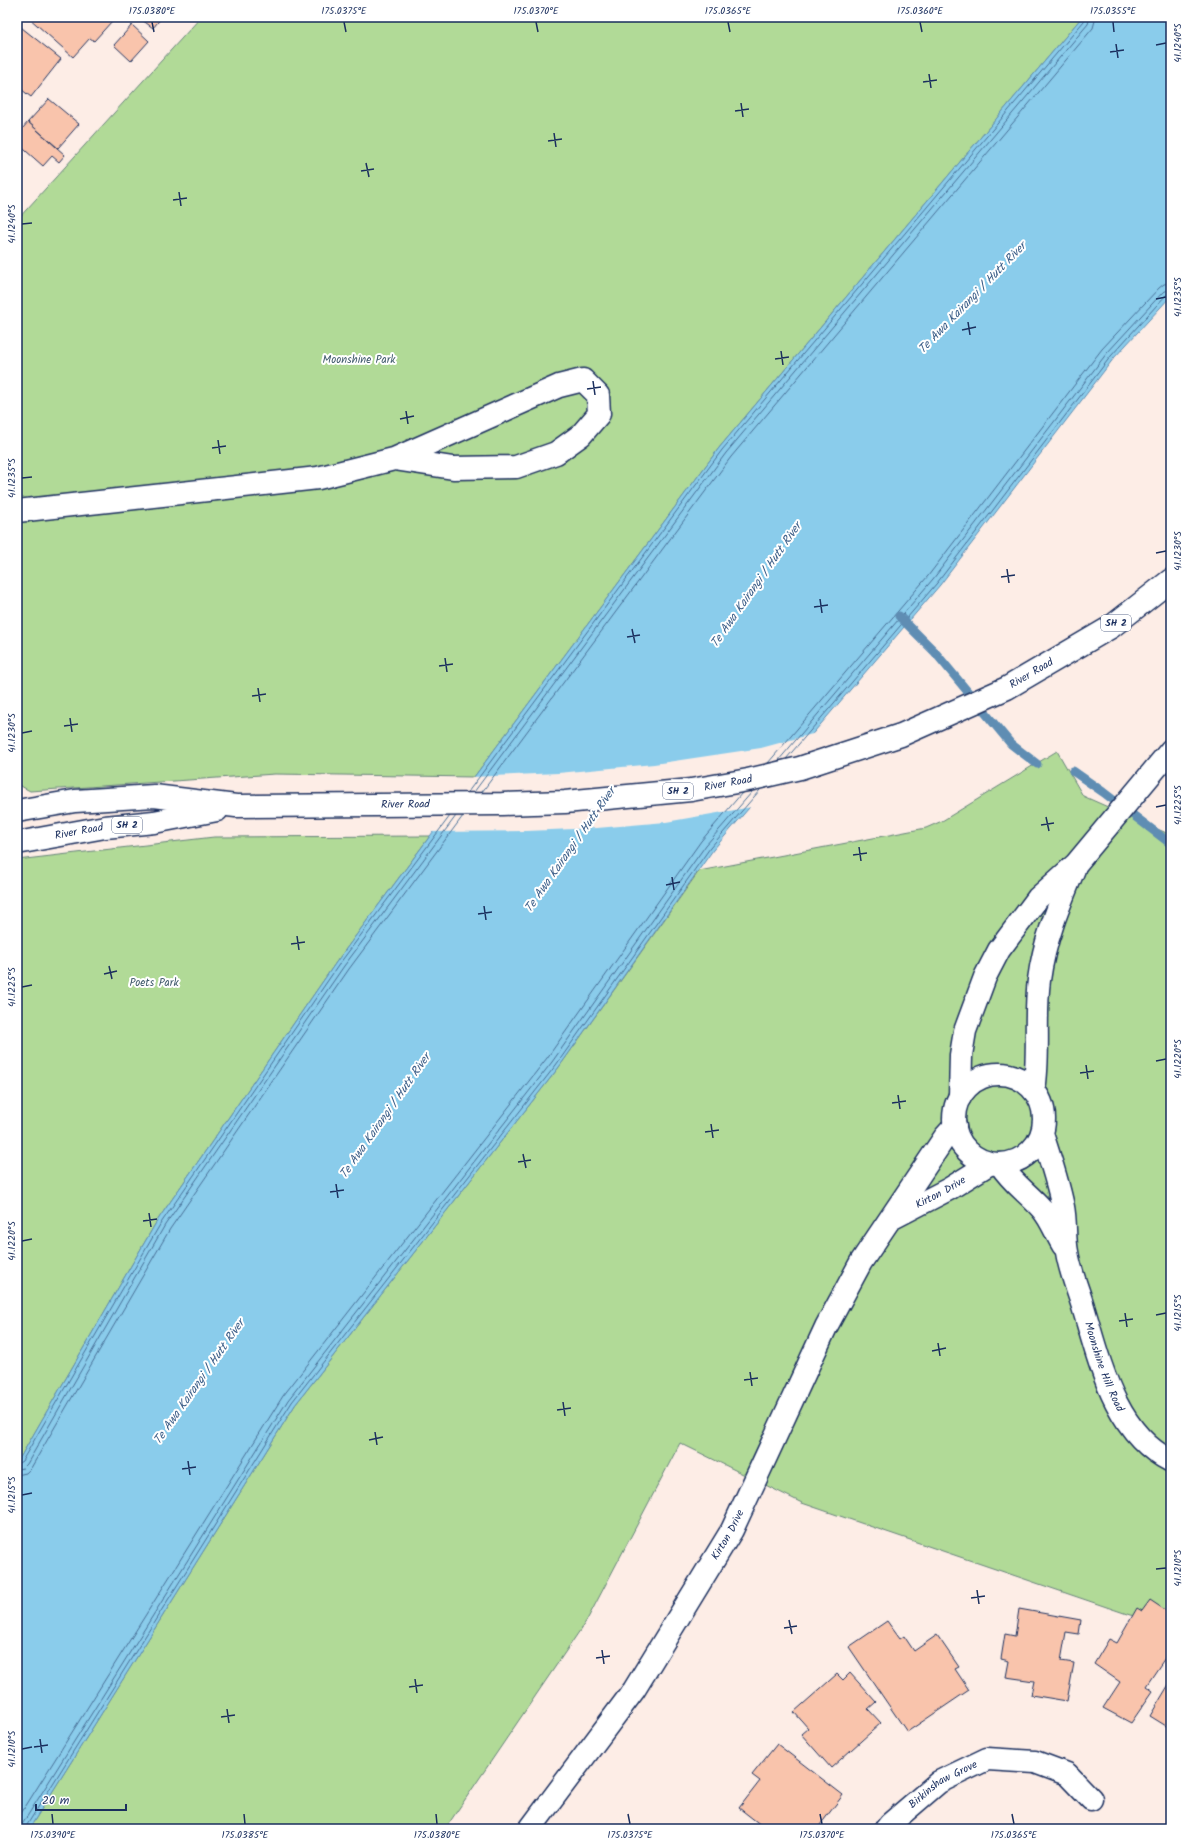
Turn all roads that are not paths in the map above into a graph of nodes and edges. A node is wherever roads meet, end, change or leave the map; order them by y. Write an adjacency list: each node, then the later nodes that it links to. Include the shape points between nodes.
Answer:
1 (394, 459): 1 (main road, via 453,468 516,467 556,453 581,435 600,414 598,395 583,380 559,386); 2 (main road, via 318,478)
2 (17, 511)
3 (1171, 580): 5 (main road, River Road / SH 2, via 1111,627 1007,688 901,735 800,768 691,790 565,802)
4 (1171, 750): 8 (main road)
5 (236, 806): 6 (main road, River Road / SH 2, via 154,796 75,801); 7 (main road, River Road / SH 2, via 154,822 106,827)
6 (17, 811)
7 (17, 843)
8 (1076, 864): 9 (main road, via 1047,939 1039,980 1036,1023 1038,1070); 10 (main road, via 1038,898 999,950 985,977 965,1031 961,1055)
9 (1034, 1090): 10 (main road, via 1024,1081 1010,1075 996,1074 981,1078 969,1086); 12 (main road, via 1042,1104)
10 (960, 1097): 11 (main road, via 956,1106)
11 (955, 1126): 13 (main road, via 966,1149 976,1157); 14 (main road, Kirton Drive, via 945,1137)
12 (1042, 1134): 13 (main road, via 1035,1146 1025,1155 1013,1162); 15 (main road, Moonshine Hill Road, via 1063,1207)
13 (994, 1164): 14 (main road, Kirton Drive); 15 (main road, Moonshine Hill Road, via 1026,1191 1044,1211)
14 (891, 1219): 18 (main road, Kirton Drive, via 861,1262 826,1327 732,1530 634,1690)
15 (1067, 1253): 16 (main road, Moonshine Hill Road, via 1100,1364 1118,1408 1146,1443)
16 (1171, 1461)
17 (1091, 1799): 19 (main road, Birkinshaw Grove, via 1067,1774 1035,1762 987,1759 939,1782)
18 (530, 1829)
19 (886, 1829)

